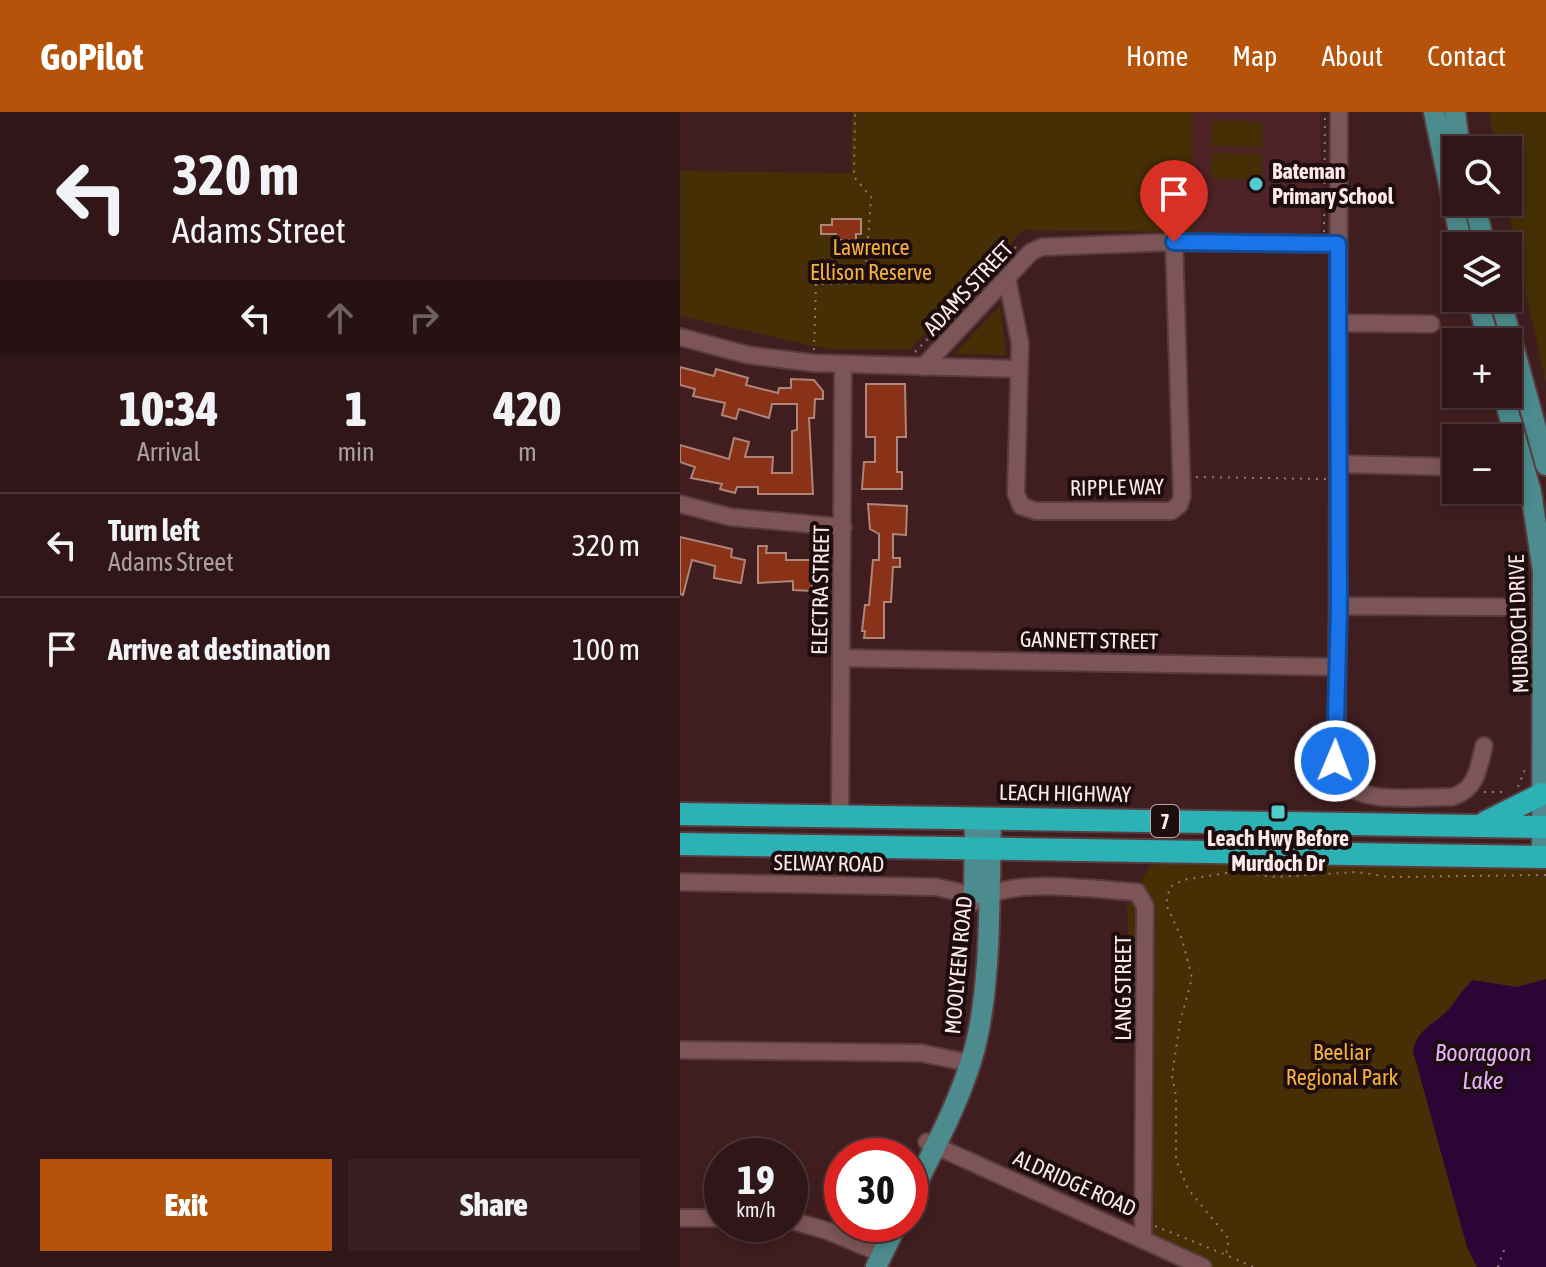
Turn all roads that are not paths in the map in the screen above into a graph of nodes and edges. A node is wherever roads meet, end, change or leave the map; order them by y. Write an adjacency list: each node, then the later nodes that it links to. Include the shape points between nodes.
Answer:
1 (1339, 112): 7 (street)
2 (1434, 112): 5 (main road)
3 (1455, 112): 4 (main road)
4 (1458, 136)
5 (1459, 232)
6 (1174, 242): 7 (street, ADAMS STREET); 8 (street, ADAMS STREET, via 1042,247); 15 (street, RIPPLE WAY, via 1179,505 1171,511 1036,511 1021,506 1016,493)
7 (1338, 244): 10 (street)
8 (1007, 278): 14 (street, ADAMS STREET); 15 (street, RIPPLE WAY, via 1018,319)
9 (1504, 312): 17 (main road)
10 (1338, 323): 11 (street); 19 (street)
11 (1431, 324)
12 (680, 337): 13 (street, via 748,355)
13 (843, 364): 14 (street); 21 (street, ELECTRA STREET)
14 (923, 367): 15 (street)
15 (1019, 369)
16 (1507, 408): 27 (main road, MURDOCH DRIVE, via 1531,492 1543,571)
17 (1546, 465)
18 (1442, 468): 19 (street)
19 (1339, 472): 22 (street)
20 (680, 504): 21 (street, via 730,517)
21 (843, 527): 24 (street, ELECTRA STREET)
22 (1339, 606): 23 (street); 25 (street)
23 (1502, 607)
24 (841, 658): 25 (street, GANNETT STREET); 29 (street, ELECTRA STREET)
25 (1336, 667): 26 (street, via 1335,761 1345,788 1367,795 1452,797 1472,785)
26 (1484, 746)
27 (1542, 794): 32 (highway); 33 (main road, MURDOCH DRIVE)
28 (680, 814): 29 (highway, LEACH HIGHWAY / 7)
29 (840, 817): 30 (highway, LEACH HIGHWAY / 7)
30 (983, 819): 31 (highway, LEACH HIGHWAY / 7); 35 (main road, MOOLYEEN ROAD)
31 (1338, 823): 32 (highway, LEACH HIGHWAY / 7); 36 (highway)
32 (1478, 826): 33 (highway, LEACH HIGHWAY / 7)
33 (1544, 827): 37 (main road, MURDOCH DRIVE)
34 (680, 844): 35 (highway, 7)
35 (983, 848): 36 (highway, 7); 39 (main road, MOOLYEEN ROAD)
36 (1339, 853): 37 (highway, 7)
37 (1545, 863)
38 (680, 882): 39 (street, SELWAY ROAD, via 936,887)
39 (981, 899): 41 (main road, MOOLYEEN ROAD); 48 (street, LANG STREET, via 999,890 1028,888 1137,892 1145,911)
40 (680, 1050): 41 (street, via 921,1053)
41 (966, 1062): 42 (main road, MOOLYEEN ROAD)
42 (931, 1143): 43 (main road, MOOLYEEN ROAD); 44 (main road, MOOLYEEN ROAD); 48 (street, ALDRIDGE ROAD)
43 (928, 1148)
44 (928, 1151)
45 (680, 1218): 46 (street)
46 (704, 1218)
47 (808, 1225): 50 (street, via 828,1231)
48 (1143, 1230): 51 (street, ALDRIDGE ROAD)
49 (886, 1242): 50 (main road)
50 (875, 1260)
51 (1203, 1267)

